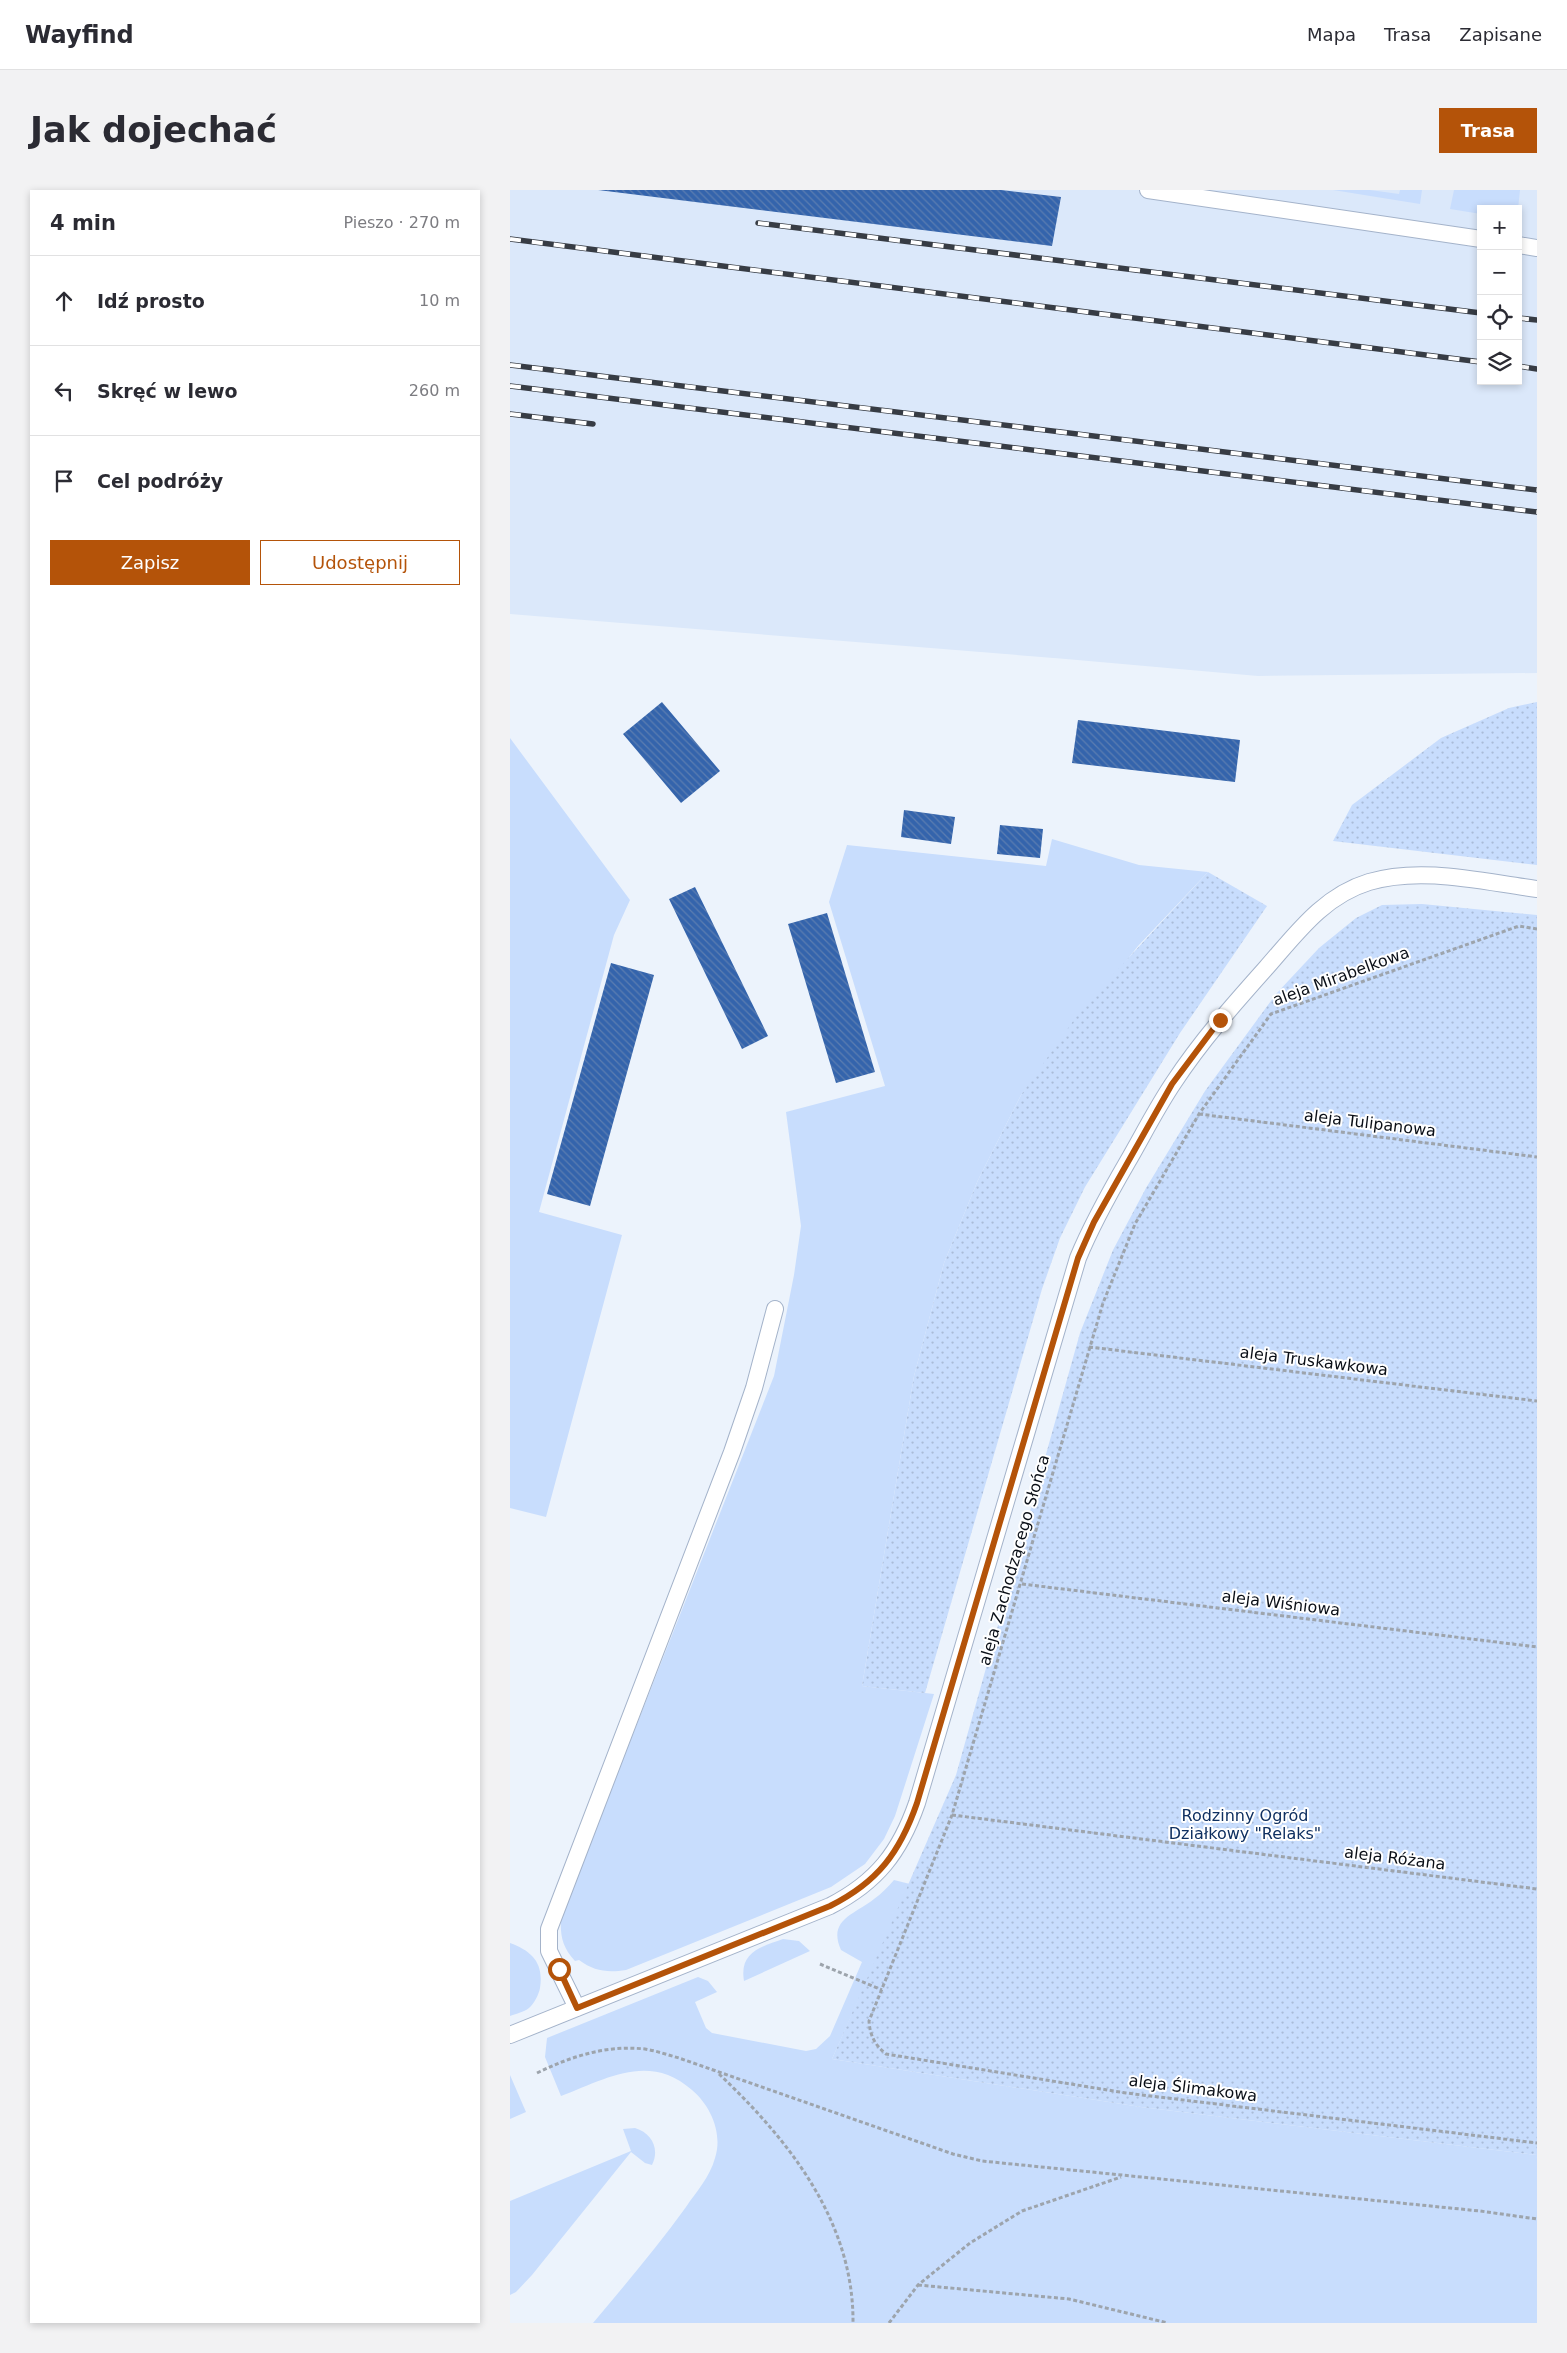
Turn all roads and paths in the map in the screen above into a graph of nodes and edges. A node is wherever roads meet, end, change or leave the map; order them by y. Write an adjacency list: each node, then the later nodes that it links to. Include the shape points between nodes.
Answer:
1 (1148, 190): 2 (lane)
2 (1477, 238)
3 (1522, 246): 4 (lane)
4 (1537, 248)
5 (1537, 889): 18 (lane, via 1407,876 1361,885 1329,901 1313,915 1225,1014 1172,1084 1082,1249 946,1710 903,1840 880,1871 848,1897)
6 (1537, 928): 7 (path, aleja Mirabelkowa, via 1519,926 1271,1014)
7 (1199, 1114): 8 (path, aleja Tulipanowa); 10 (path, aleja Zachodzącego Słońca, via 1135,1224)
8 (1537, 1157)
9 (775, 1309): 18 (lane, via 754,1388 732,1452 549,1929 549,1951)
10 (1089, 1347): 11 (path, aleja Truskawkowa); 12 (path, aleja Zachodzącego Słońca)
11 (1537, 1401)
12 (1022, 1584): 13 (path, aleja Wiśniowa); 14 (path, aleja Zachodzącego Słońca)
13 (1537, 1647)
14 (952, 1815): 15 (path, aleja Różana); 17 (path, aleja Zachodzącego Słońca)
15 (1537, 1889)
16 (820, 1964): 17 (path)
17 (882, 1990): 19 (path, aleja Zachodzącego Słońca)
18 (577, 2008): 20 (lane)
19 (869, 2021): 23 (path, aleja Ślimakowa, via 870,2034 886,2054 1126,2093)
20 (510, 2035)
21 (717, 2071): 22 (path, via 646,2049 606,2050 570,2057); 24 (path, via 952,2154 982,2161); 27 (path, via 782,2140 819,2193 842,2247 853,2305)
22 (537, 2073)
23 (1537, 2143)
24 (1124, 2176): 25 (path); 26 (path, via 1022,2212 970,2243)
25 (1537, 2219)
26 (918, 2285): 28 (path); 29 (path, via 1069,2299)
27 (853, 2323)
28 (888, 2323)
29 (1168, 2323)

